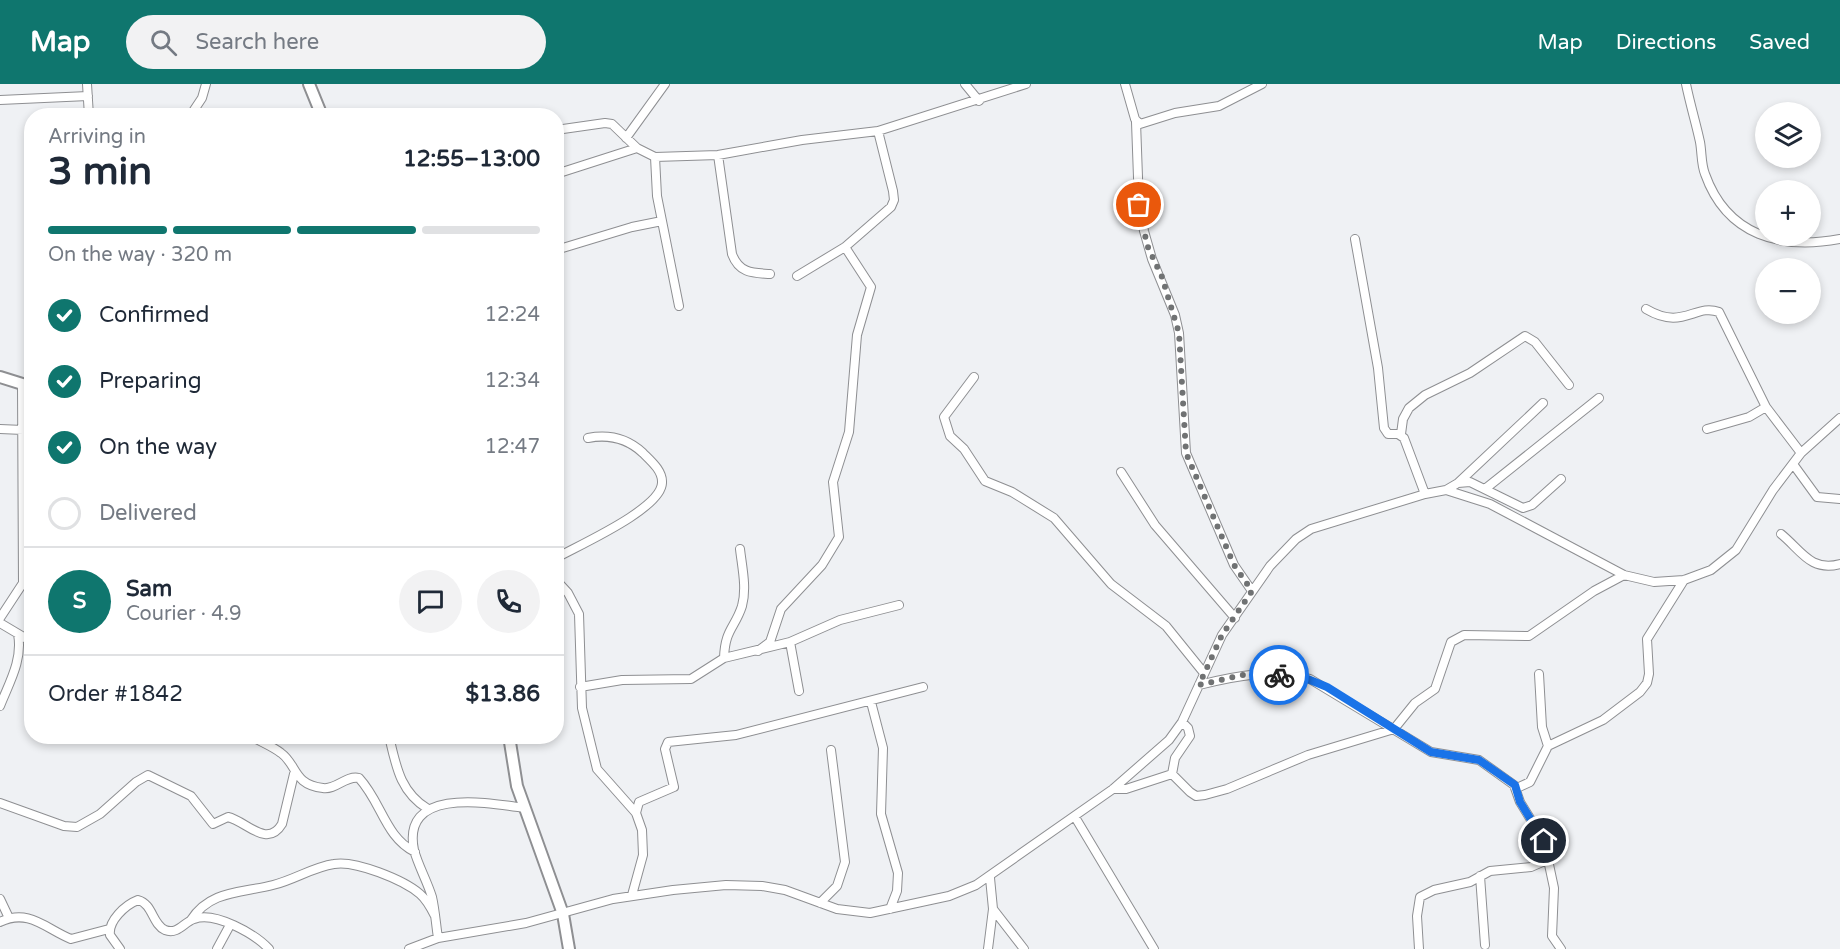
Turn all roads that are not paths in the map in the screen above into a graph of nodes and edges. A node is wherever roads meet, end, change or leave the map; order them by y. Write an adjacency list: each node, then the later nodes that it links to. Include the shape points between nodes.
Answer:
1 (87, 84): 10 (street)
2 (206, 84): 14 (street)
3 (309, 84): 15 (street)
4 (665, 84): 19 (street)
5 (965, 84): 12 (street)
6 (1026, 84): 12 (street)
7 (1125, 84): 16 (street)
8 (1262, 84): 16 (street, via 1219,106)
9 (1686, 84): 25 (street, via 1704,172 1713,192 1738,224 1783,242 1818,243)
10 (88, 96): 11 (street); 13 (street)
11 (0, 100)
12 (979, 100): 18 (street)
13 (89, 108)
14 (195, 108)
15 (319, 108)
16 (1136, 122): 68 (street, via 1139,205 1144,231 1179,333 1186,453 1234,565)
17 (564, 129): 19 (street, via 612,124)
18 (879, 131): 21 (street); 27 (street, via 894,200)
19 (626, 138): 20 (street)
20 (637, 148): 22 (street); 23 (street)
21 (718, 155): 22 (street); 29 (street, via 736,264 746,272)
22 (655, 157): 24 (street)
23 (564, 171)
24 (662, 221): 28 (street); 31 (street)
25 (1840, 238)
26 (1355, 239): 45 (street, via 1378,368 1384,428 1388,434)
27 (846, 247): 30 (street); 76 (street, via 871,287 855,346 849,432 834,476 839,537 822,565 781,609 770,642)
28 (564, 248)
29 (770, 274)
30 (797, 276)
31 (679, 306)
32 (1646, 309): 39 (street, via 1668,319 1719,312)
33 (0, 376): 35 (street)
34 (974, 377): 78 (street, via 944,422 978,473 985,481 1012,492 1054,518 1111,584 1166,626)
35 (24, 385)
36 (1569, 385): 45 (street, via 1526,336 1470,373 1425,394 1402,419)
37 (1599, 398): 52 (street)
38 (1543, 403): 51 (street)
39 (1766, 407): 43 (street, via 1749,417); 47 (street)
40 (1840, 418): 47 (street)
41 (24, 419): 44 (street)
42 (0, 429): 44 (street)
43 (1707, 429)
44 (23, 430): 56 (street)
45 (1401, 434): 54 (street)
46 (588, 438): 57 (street, via 602,435 632,443 654,464 662,484 657,498)
47 (1801, 453): 48 (street)
48 (1793, 464): 55 (street, via 1817,497); 65 (street, via 1736,550 1711,570)
49 (1121, 472): 71 (street, via 1155,525)
50 (1561, 479): 52 (street, via 1526,508)
51 (1458, 483): 52 (street); 53 (street)
52 (1485, 489)
53 (1446, 490): 54 (street); 64 (street, via 1490,504)
54 (1425, 494): 68 (street, via 1311,529 1283,552)
55 (1840, 499)
56 (22, 515): 59 (street)
57 (634, 516): 58 (street); 62 (street)
58 (633, 525)
59 (24, 534)
60 (1781, 534): 63 (street, via 1808,560 1820,566)
61 (740, 549): 77 (street, via 744,597 727,634)
62 (564, 554)
63 (1840, 564)
64 (1624, 575): 65 (street, via 1654,582); 87 (street, via 1602,585 1529,636 1455,638 1435,689 1415,703)
65 (1684, 580): 91 (street, via 1647,639 1649,674 1640,692 1602,720)
66 (24, 582): 70 (street)
67 (564, 589): 81 (street, via 579,614)
68 (1252, 591): 71 (street)
69 (898, 605): 75 (street, via 840,620)
70 (0, 618)
71 (1235, 618): 78 (street)
72 (0, 623): 73 (street)
73 (18, 634): 74 (street); 85 (street, via 18,660)
74 (24, 637)
75 (790, 642): 76 (street); 83 (street)
76 (758, 651): 77 (street)
77 (724, 658): 81 (street, via 685,680 630,680)
78 (1204, 673): 80 (street)
79 (1539, 674): 91 (street, via 1542,727)
80 (1199, 685): 86 (street); 87 (street, via 1242,675 1298,675 1327,687)
81 (580, 687): 100 (street, via 585,727 597,770)
82 (923, 687): 84 (street)
83 (799, 691)
84 (871, 702): 100 (street, via 736,735 668,742 665,749 674,787 639,802); 109 (street, via 884,748 881,814 898,873)
85 (0, 706)
86 (1182, 722): 94 (street, via 1190,736 1175,758); 96 (street, via 1158,750)
87 (1394, 729): 94 (street, via 1308,755 1205,795 1196,796); 95 (street, via 1431,752 1479,760)
88 (266, 744): 93 (street, via 282,753)
89 (391, 744): 99 (street, via 396,769 406,789)
90 (510, 744): 98 (street)
91 (1548, 746): 95 (street, via 1530,782)
92 (831, 750): 108 (street, via 845,862 837,886)
93 (294, 774): 97 (street, via 282,824 272,834 255,832 228,817 213,824 190,796 148,775 100,814 77,827); 102 (street, via 326,788 359,778 382,811 395,839)
94 (1172, 774): 96 (street, via 1126,789)
95 (1517, 788): 103 (street, via 1520,802 1540,832)
96 (1113, 789): 101 (street)
97 (0, 803)
98 (524, 808): 99 (street, via 465,802); 111 (street)
99 (428, 809): 102 (street, via 414,830)
100 (636, 813): 106 (street, via 644,839)
101 (1075, 817): 105 (street); 127 (street)
102 (415, 852): 112 (street)
103 (1547, 860): 104 (street, via 1539,866 1490,871); 129 (street, via 1554,888 1552,936)
104 (1480, 876): 119 (street); 128 (street, via 1420,897)
105 (990, 878): 109 (street, via 963,891); 110 (street)
106 (632, 895): 108 (street, via 745,885 785,890); 111 (street)
107 (0, 899): 113 (street)
108 (820, 903): 109 (street, via 855,912)
109 (890, 909)
110 (993, 909): 125 (street); 126 (street)
111 (563, 914): 118 (street); 124 (street)
112 (435, 916): 114 (street, via 424,898 408,885 347,862 272,885 224,894 204,903); 118 (street)
113 (9, 918): 115 (street); 117 (street, via 40,921 71,939)
114 (191, 920): 116 (street, via 209,918); 117 (street, via 178,930 166,930 146,903 138,900 129,904)
115 (0, 922)
116 (230, 925): 121 (street); 122 (street, via 251,933)
117 (109, 929): 120 (street)
118 (438, 938): 123 (street)
119 (1485, 945)
120 (120, 949)
121 (217, 949)
122 (269, 949)
123 (409, 949)
124 (569, 949)
125 (988, 949)
126 (1024, 949)
127 (1154, 949)
128 (1419, 949)
129 (1562, 949)

